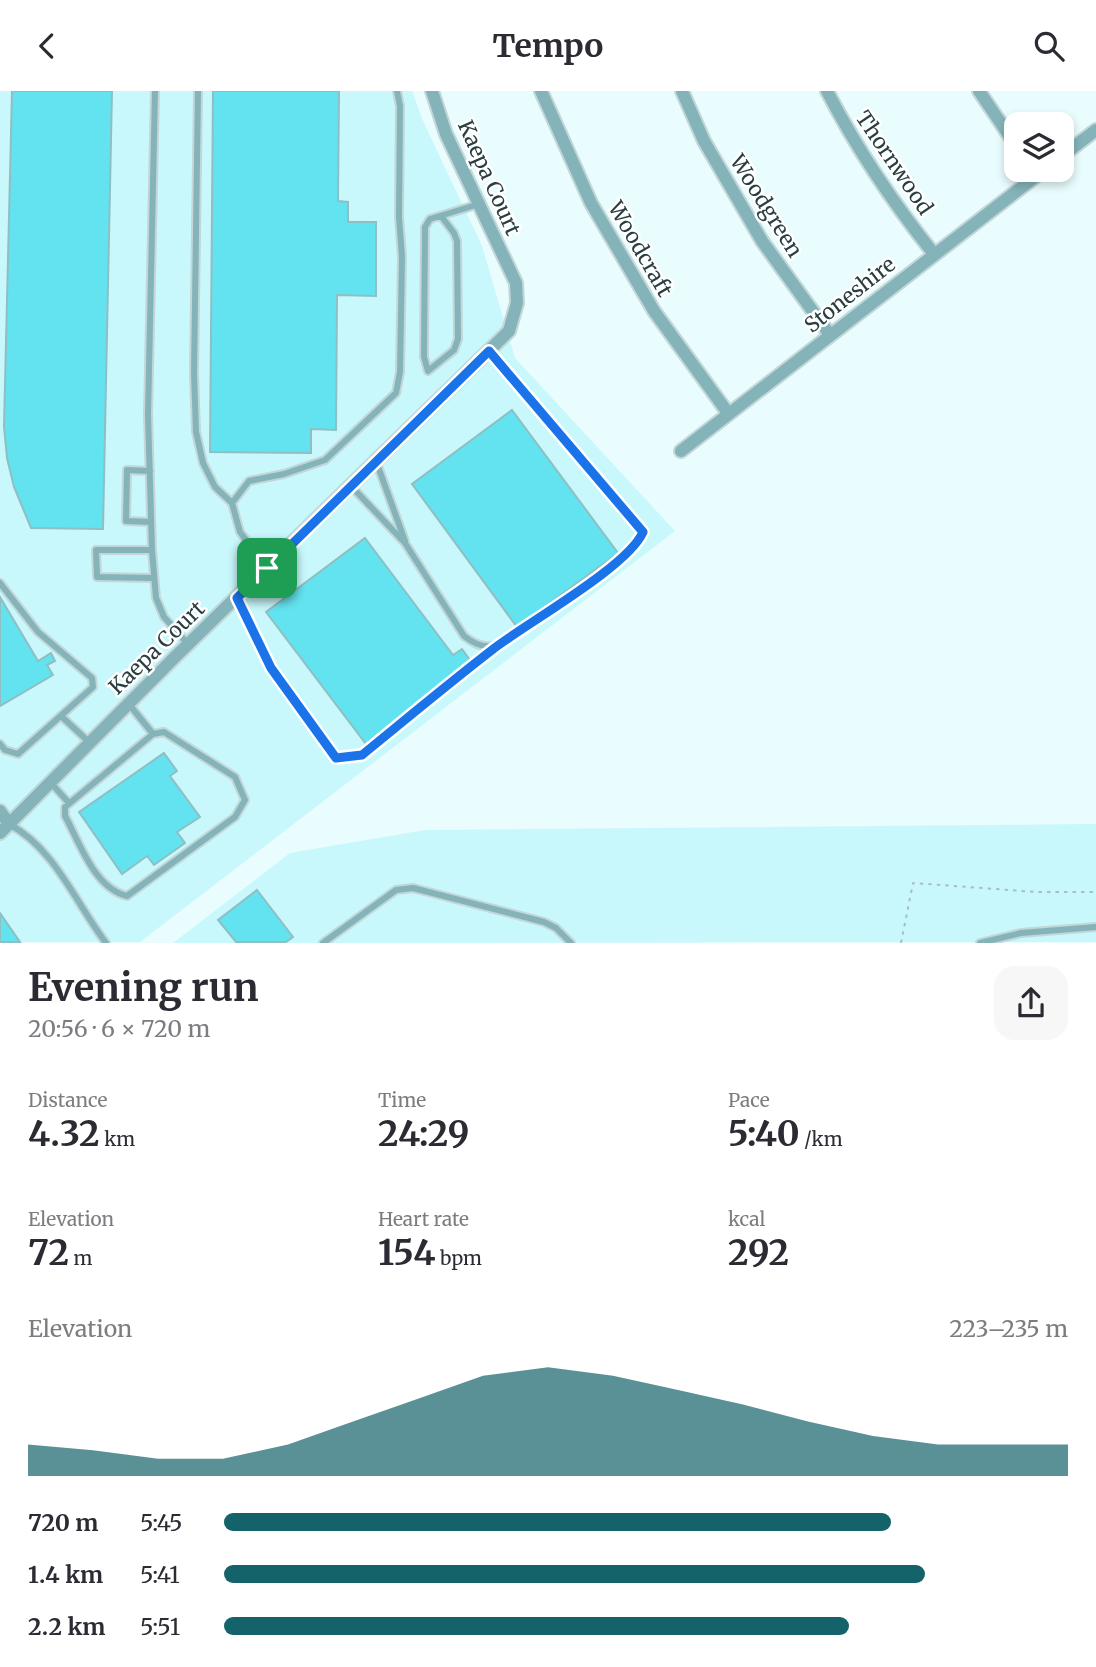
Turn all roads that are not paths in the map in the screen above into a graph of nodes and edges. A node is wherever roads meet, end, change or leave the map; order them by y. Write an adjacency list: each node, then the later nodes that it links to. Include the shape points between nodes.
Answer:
1 (155, 91): 21 (lane, via 150,202)
2 (198, 91): 23 (lane, via 196,432 203,463 215,487)
3 (397, 91): 23 (lane, via 402,257 396,393 325,460 248,481)
4 (432, 91): 13 (street, Kaepa Court, via 446,134)
5 (541, 91): 18 (street, Woodcraft, via 591,203 654,311)
6 (682, 91): 16 (street, Woodgreen, via 704,141 762,241)
7 (827, 91): 15 (street, Thornwood, via 901,213)
8 (979, 91): 9 (street)
9 (1004, 128)
10 (1096, 130): 11 (street)
11 (1074, 147)
12 (1025, 182): 15 (street, Stoneshire)
13 (479, 204): 14 (lane); 17 (street, Kaepa Court, via 516,283 509,331)
14 (441, 216): 14 (lane, via 427,222 424,235 424,357 428,371 454,350 458,339 457,241)
15 (934, 254): 16 (street, Stoneshire)
16 (830, 335): 18 (street, Stoneshire)
17 (489, 351): 20 (street, Kaepa Court); 32 (lane, via 643,532 617,561)
18 (728, 413): 19 (street, Stoneshire)
19 (681, 451)
20 (376, 461): 22 (street, Kaepa Court); 25 (lane)
21 (150, 471): 24 (lane); 24 (lane, via 127,470 126,521)
22 (351, 485): 25 (lane); 27 (street, Kaepa Court)
23 (232, 503): 27 (lane, via 240,532)
24 (151, 522): 26 (lane)
25 (405, 543): 32 (lane, via 464,636 477,646)
26 (152, 550): 28 (lane); 28 (lane, via 96,550 97,577)
27 (267, 568): 30 (street, Kaepa Court)
28 (154, 578): 31 (lane, via 164,617)
29 (0, 583): 34 (lane, via 38,632 92,678 93,687)
30 (237, 598): 31 (street, Kaepa Court); 32 (lane, via 271,668 336,758 362,755)
31 (188, 644): 33 (street, Kaepa Court)
32 (495, 647)
33 (128, 703): 35 (lane); 36 (street, Kaepa Court)
34 (61, 716): 36 (lane); 37 (lane, via 18,754)
35 (153, 734): 39 (lane); 39 (lane, via 164,732 235,777 245,800 235,817 127,896 116,894 101,880 65,816)
36 (89, 742): 38 (street, Kaepa Court)
37 (0, 744)
38 (50, 782): 39 (lane); 41 (street, Kaepa Court)
39 (69, 803)
40 (0, 811): 41 (street)
41 (4, 828): 43 (lane, via 24,832 42,848)
42 (1096, 927): 46 (lane, via 1021,933)
43 (104, 941)
44 (323, 943): 45 (lane, via 396,890 413,888 544,922)
45 (571, 943)
46 (980, 943)

